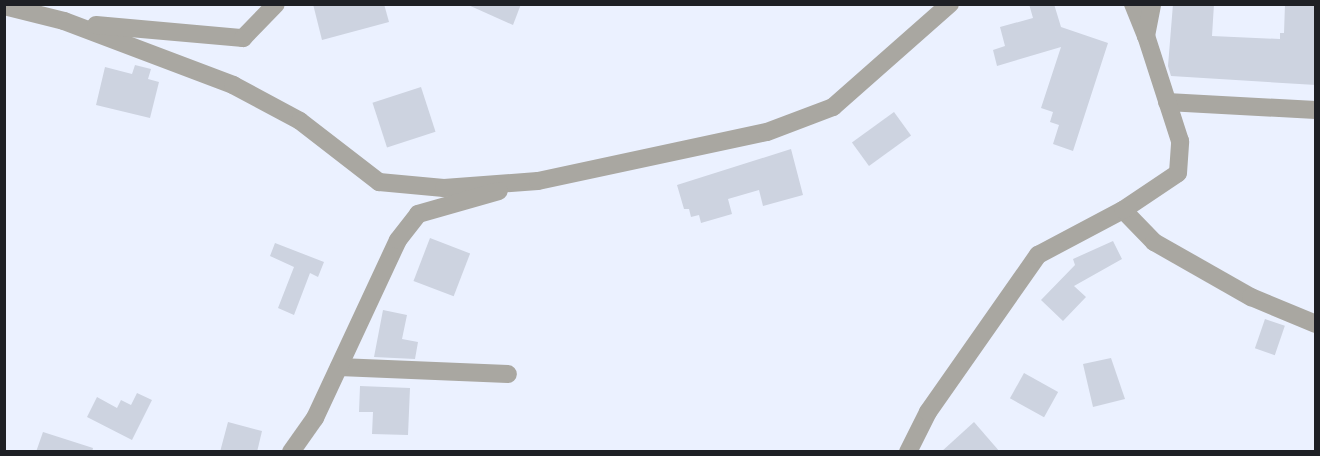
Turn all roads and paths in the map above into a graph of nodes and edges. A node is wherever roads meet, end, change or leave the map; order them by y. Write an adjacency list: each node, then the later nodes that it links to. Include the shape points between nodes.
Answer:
1 (276, 4): 6 (street, via 243,38 165,34)
2 (950, 4): 10 (street, via 833,107 767,132)
3 (1133, 4): 7 (street)
4 (1152, 4): 7 (street)
5 (4, 6): 6 (street)
6 (64, 21): 10 (street, via 233,85 300,121 379,182 444,188)
7 (1146, 36): 8 (street)
8 (1167, 102): 9 (street); 11 (street, via 1180,141 1178,173)
9 (1316, 110)
10 (538, 181): 13 (street, via 418,214 398,240)
11 (1123, 210): 12 (street, via 1154,242 1251,297); 16 (street, via 1038,255 928,412)
12 (1316, 324)
13 (339, 367): 14 (street); 15 (street, via 315,418)
14 (508, 374)
15 (291, 452)
16 (908, 452)

